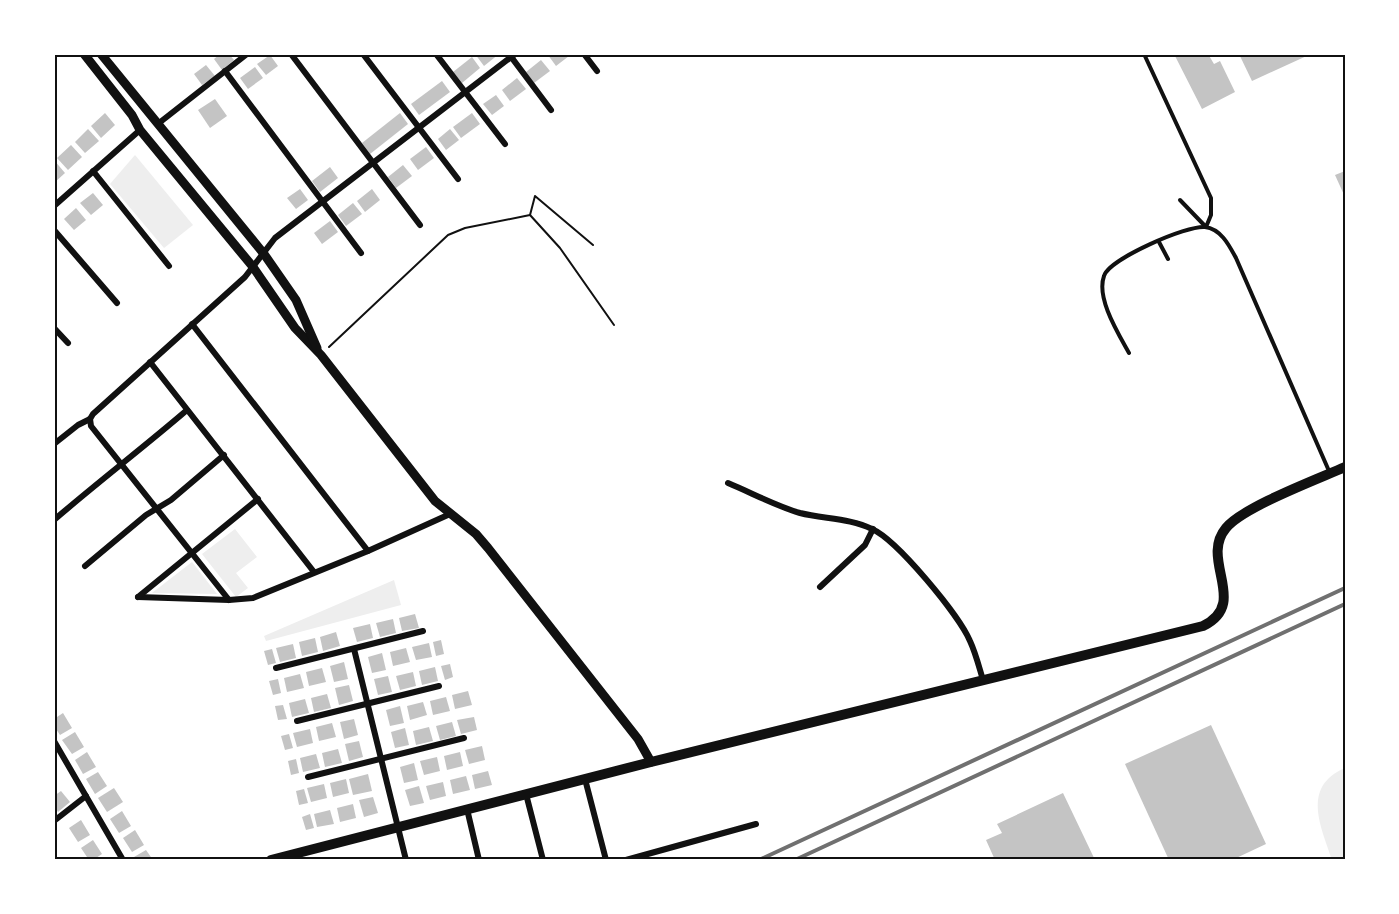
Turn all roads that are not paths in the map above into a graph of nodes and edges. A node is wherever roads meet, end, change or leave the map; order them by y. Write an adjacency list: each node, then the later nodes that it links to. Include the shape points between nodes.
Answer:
1 (84, 54): 16 (street)
2 (101, 54): 14 (street)
3 (247, 54): 11 (street)
4 (291, 54): 19 (street)
5 (363, 54): 15 (street)
6 (436, 54): 12 (street)
7 (584, 54): 10 (street)
8 (1144, 54): 26 (lane, via 1211,198)
9 (512, 55): 12 (street); 13 (street)
10 (597, 71)
11 (225, 72): 14 (street); 23 (street)
12 (465, 92): 15 (street); 18 (street)
13 (551, 110)
14 (161, 125): 17 (street); 30 (street)
15 (420, 127): 19 (street); 21 (street)
16 (140, 130): 17 (street); 20 (street)
17 (147, 139): 33 (street)
18 (506, 144)
19 (373, 163): 23 (street); 25 (street)
20 (93, 171): 24 (street); 32 (street)
21 (458, 179)
22 (1180, 200): 26 (lane)
23 (322, 201): 29 (street); 30 (street, via 275,238)
24 (54, 206)
25 (420, 225)
26 (1206, 227): 28 (lane, via 1186,230); 47 (lane, via 1224,237 1236,258)
27 (54, 230): 34 (street)
28 (1159, 242): 31 (lane); 38 (lane, via 1124,256 1104,273 1102,287 1112,322)
29 (361, 253)
30 (264, 254): 33 (street); 39 (street, via 296,300)
31 (1168, 260)
32 (170, 266)
33 (253, 267): 35 (street); 39 (street, via 295,328)
34 (117, 303)
35 (192, 324): 40 (street); 54 (street)
36 (54, 328): 37 (street)
37 (68, 343)
38 (1129, 353)
39 (321, 355): 51 (street, via 430,495)
40 (150, 362): 41 (street); 42 (street)
41 (187, 410): 44 (street); 45 (street)
42 (90, 419): 43 (street); 45 (street, via 91,426)
43 (54, 444)
44 (224, 455): 49 (street); 50 (street)
45 (122, 464): 50 (street); 52 (street)
46 (1345, 466): 47 (main road)
47 (1330, 473): 63 (main road, via 1251,510 1226,528 1217,555 1223,606 1208,624)
48 (728, 483): 53 (street, via 799,513)
49 (258, 499): 55 (street); 57 (street)
50 (157, 509): 55 (street); 56 (street)
51 (450, 514): 54 (street); 70 (street, via 488,548 638,739)
52 (54, 520)
53 (873, 529): 58 (street, via 865,545); 63 (street, via 888,539 947,604 970,640)
54 (368, 551): 57 (street)
55 (192, 553): 59 (street); 59 (street, via 138,597)
56 (85, 566)
57 (314, 572): 59 (street, via 253,598)
58 (820, 587)
59 (230, 600)
60 (423, 631): 61 (street)
61 (354, 648): 62 (street); 65 (street)
62 (276, 668)
63 (983, 680): 70 (main road)
64 (439, 686): 65 (street)
65 (368, 704): 66 (street); 69 (street)
66 (297, 721)
67 (464, 738): 69 (street)
68 (55, 745): 74 (street)
69 (381, 759): 71 (street); 78 (street)
70 (651, 762): 72 (main road)
71 (308, 777)
72 (585, 779): 73 (main road); 84 (street)
73 (526, 794): 75 (main road); 83 (street)
74 (86, 796): 76 (street); 79 (street)
75 (467, 809): 78 (main road); 82 (street)
76 (54, 821)
77 (756, 824): 85 (street)
78 (398, 827): 80 (main road); 81 (street)
79 (123, 860)
80 (271, 860)
81 (406, 860)
82 (478, 860)
83 (543, 860)
84 (606, 860)
85 (626, 860)

